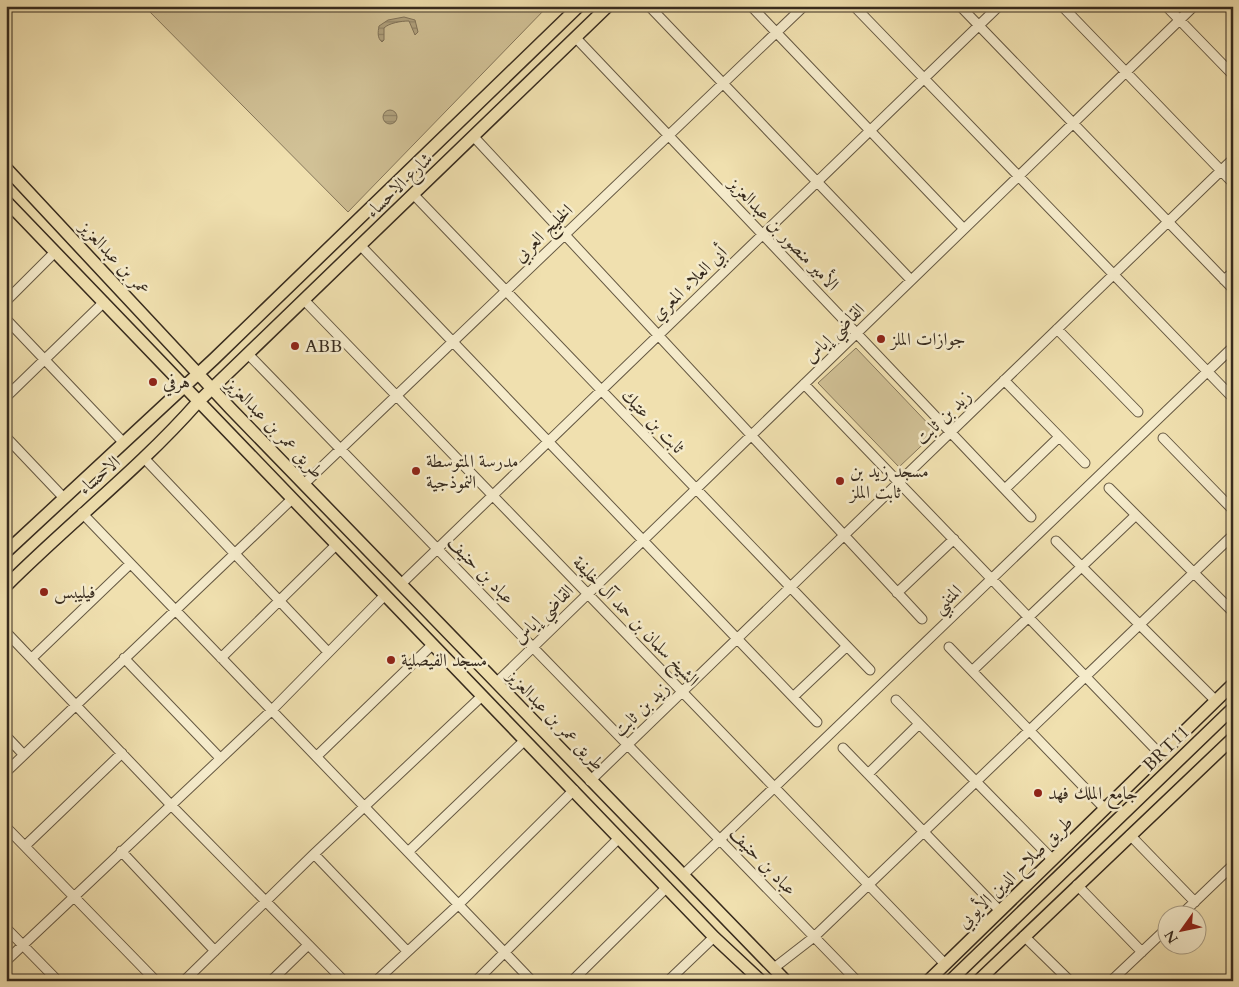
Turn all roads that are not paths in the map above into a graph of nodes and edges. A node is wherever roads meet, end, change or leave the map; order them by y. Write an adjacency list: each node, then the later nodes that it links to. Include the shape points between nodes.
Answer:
1 (579, 6): 54 (main road, شارع الاحساء)
2 (608, 6): 15 (main road, شارع الاحساء)
3 (649, 6): 19 (street)
4 (751, 6): 14 (street)
5 (804, 6): 14 (street, الخليج العربي)
6 (854, 6): 18 (street)
7 (960, 6): 13 (street)
8 (999, 6): 13 (street, أبي العلاء المعري)
9 (1062, 6): 16 (street)
10 (1166, 6): 12 (street)
11 (1194, 6): 12 (street, القاضي إياس)
12 (1180, 20): 16 (street, القاضي إياس); 17 (street)
13 (979, 26): 18 (street, أبي العلاء المعري); 20 (street)
14 (776, 33): 19 (street, الخليج العربي); 21 (street)
15 (576, 38): 22 (street, الأمير منصور بن عبدالعزيز); 23 (main road, شارع الاحساء)
16 (1126, 72): 20 (street, القاضي إياس); 26 (street)
17 (1233, 76)
18 (924, 79): 21 (street, أبي العلاء المعري); 27 (street)
19 (723, 84): 22 (street, الخليج العربي); 28 (street)
20 (1073, 124): 27 (street, القاضي إياس); 32 (street)
21 (870, 131): 28 (street, أبي العلاء المعري); 33 (street)
22 (669, 136): 34 (street, الأمير منصور بن عبدالعزيز); 35 (street, الخليج العربي)
23 (474, 137): 30 (main road, شارع الاحساء); 35 (street)
24 (1233, 160): 26 (street, زيد بن ثابت)
25 (6, 168): 55 (main road, عمر بن عبدالعزيز)
26 (1221, 171): 29 (street); 32 (street, زيد بن ثابت)
27 (1019, 176): 33 (street, القاضي إياس); 39 (street)
28 (817, 182): 34 (street, أبي العلاء المعري); 40 (street)
29 (1233, 183)
30 (414, 195): 36 (main road, شارع الاحساء); 43 (street, ثابت بن عتيك)
31 (7, 204): 37 (main road)
32 (1168, 222): 39 (street, زيد بن ثابت); 41 (street)
33 (964, 229): 40 (street, القاضي إياس)
34 (763, 234): 49 (street, الأمير منصور بن عبدالعزيز); 50 (street, أبي العلاء المعري)
35 (565, 235): 43 (street, الخليج العربي); 50 (street)
36 (361, 246): 45 (main road, شارع الاحساء); 51 (street)
37 (55, 252): 44 (street); 46 (main road)
38 (1233, 272): 41 (street)
39 (1114, 275): 48 (street, زيد بن ثابت); 59 (street)
40 (912, 280): 49 (street, القاضي إياس)
41 (1224, 280): 42 (street)
42 (1233, 289)
43 (506, 291): 51 (street, الخليج العربي); 65 (street, ثابت بن عتيك)
44 (6, 301)
45 (305, 301): 53 (main road, شارع الاحساء); 66 (street, الشيخ سلمان بن حمد آل خليفة)
46 (104, 302): 56 (street); 57 (main road)
47 (6, 319): 56 (street)
48 (1058, 329): 61 (street, زيد بن ثابت); 72 (street)
49 (857, 333): 62 (street, القاضي إياس); 75 (street, الأمير منصور بن عبدالعزيز)
50 (658, 336): 65 (street, أبي العلاء المعري); 76 (street)
51 (453, 342): 66 (street, الخليج العربي); 81 (street)
52 (1233, 347): 59 (street, المتنبي)
53 (249, 354): 60 (main road, شارع الاحساء); 82 (street, عباد بن حنيف)
54 (215, 358): 58 (main road, شارع الاحساء); 60 (main road, via 212,370 220,377)
55 (188, 360): 57 (main road, via 191,371 185,377); 58 (main road, عمر بن عبدالعزيز)
56 (45, 361): 67 (street); 80 (street)
57 (169, 371): 63 (main road)
58 (199, 372): 63 (main road, شارع الاحساء); 64 (main road, طريق عمر بن عبدالعزيز)
59 (1207, 372): 69 (street); 109 (street, المتنبي)
60 (227, 376): 64 (main road, شارع الاحساء)
61 (1004, 380): 75 (street, زيد بن ثابت); 78 (street)
62 (804, 384): 76 (street, القاضي إياس); 85 (street)
63 (184, 387): 68 (main road, الاحساء); 70 (main road, طريق عمر بن عبدالعزيز)
64 (213, 389): 70 (main road, الاحساء); 71 (main road, طريق عمر بن عبدالعزيز)
65 (602, 390): 81 (street, أبي العلاء المعري); 88 (street, ثابت بن عتيك)
66 (396, 396): 82 (street, الخليج العربي); 90 (street, الشيخ سلمان بن حمد آل خليفة)
67 (6, 397)
68 (173, 397): 73 (main road, via 180,395 189,400); 80 (main road, الاحساء)
69 (1233, 398)
70 (198, 402): 73 (main road, الاحساء); 74 (main road, طريق عمر بن عبدالعزيز)
71 (232, 409): 74 (main road, via 213,402 209,407); 86 (main road, طريق عمر بن عبدالعزيز)
72 (1138, 412)
73 (187, 415): 83 (main road, الاحساء)
74 (213, 418): 92 (main road, طريق عمر بن عبدالعزيز)
75 (951, 432): 85 (street, زيد بن ثابت); 89 (street, الأمير منصور بن عبدالعزيز)
76 (751, 435): 88 (street, القاضي إياس); 98 (street)
77 (6, 437): 91 (street)
78 (1059, 437): 84 (street); 89 (street)
79 (1163, 438): 93 (street)
80 (123, 442): 91 (main road, الاحساء)
81 (548, 442): 90 (street, أبي العلاء المعري); 99 (street)
82 (341, 449): 86 (street, الخليج العربي); 103 (street, عباد بن حنيف)
83 (144, 458): 94 (main road, الاحساء); 105 (street)
84 (1085, 463)
85 (899, 482): 98 (street, زيد بن ثابت); 100 (street)
86 (304, 484): 110 (main road, طريق عمر بن عبدالعزيز)
87 (1109, 488): 95 (street)
88 (696, 489): 99 (street, القاضي إياس); 112 (street, ثابت بن عتيك)
89 (1005, 489): 96 (street, الأمير منصور بن عبدالعزيز)
90 (493, 496): 103 (street, أبي العلاء المعري); 114 (street, الشيخ سلمان بن حمد آل خليفة)
91 (63, 497): 104 (main road, الاحساء)
92 (292, 499): 102 (main road, طريق عمر بن عبدالعزيز); 105 (street)
93 (1233, 510)
94 (82, 513): 106 (street); 111 (main road, الاحساء)
95 (1136, 515): 107 (street); 108 (street)
96 (1031, 517)
97 (1233, 535): 108 (street)
98 (844, 536): 112 (street, زيد بن ثابت); 113 (street)
99 (643, 540): 114 (street, القاضي إياس); 123 (street)
100 (954, 540): 109 (street); 113 (street)
101 (1056, 541): 107 (street)
102 (336, 545): 115 (main road, طريق عمر بن عبدالعزيز); 116 (street)
103 (437, 549): 110 (street, أبي العلاء المعري); 126 (street, عباد بن حنيف)
104 (6, 552)
105 (235, 554): 116 (street); 117 (street)
106 (130, 564): 117 (street); 129 (street)
107 (1082, 566): 119 (street); 121 (street)
108 (1192, 572): 118 (street); 121 (street)
109 (992, 579): 119 (street); 162 (street, المتنبي)
110 (401, 584): 135 (main road, طريق عمر بن عبدالعزيز)
111 (6, 586)
112 (790, 587): 123 (street, زيد بن ثابت); 125 (street, ثابت بن عتيك)
113 (897, 593): 120 (street)
114 (587, 594): 126 (street, القاضي إياس); 137 (street, الشيخ سلمان بن حمد آل خليفة)
115 (385, 595): 124 (main road, طريق عمر بن عبدالعزيز); 128 (street)
116 (279, 602): 128 (street); 131 (street)
117 (175, 611): 130 (street); 131 (street)
118 (1233, 612)
119 (1028, 617): 133 (street); 134 (street)
120 (922, 620)
121 (1140, 625): 134 (street); 141 (street)
122 (6, 632): 129 (street)
123 (737, 639): 137 (street, زيد بن ثابت); 139 (street)
124 (432, 645): 138 (main road, طريق عمر بن عبدالعزيز); 156 (street)
125 (847, 646): 132 (street, ثابت بن عتيك); 139 (street)
126 (532, 647): 135 (street, القاضي إياس); 151 (street, عباد بن حنيف)
127 (949, 647): 133 (street)
128 (328, 652): 144 (street)
129 (32, 658): 142 (street)
130 (124, 658): 142 (street); 157 (street)
131 (221, 658): 144 (street)
132 (870, 670)
133 (972, 671): 147 (street)
134 (1085, 677): 147 (street); 155 (street)
135 (496, 683): 160 (main road, طريق عمر بن عبدالعزيز)
136 (1233, 684): 141 (main road, طريق صلاح الدين الأيوبي)
137 (682, 692): 151 (street, زيد بن ثابت); 162 (street, الشيخ سلمان بن حمد آل خليفة)
138 (482, 696): 150 (main road, طريق عمر بن عبدالعزيز); 165 (street)
139 (793, 697): 145 (street)
140 (896, 700): 146 (street)
141 (1216, 701): 155 (main road, طريق صلاح الدين الأيوبي)
142 (75, 704): 153 (street); 154 (street)
143 (1233, 708): 215 (main road, BRT11)
144 (271, 710): 156 (street); 157 (street)
145 (817, 722)
146 (919, 724): 159 (street); 161 (street)
147 (1029, 731): 161 (street); 166 (street)
148 (6, 736): 153 (street)
149 (1233, 738): 169 (main road)
150 (525, 740): 163 (main road, طريق عمر بن عبدالعزيز); 174 (street)
151 (627, 745): 160 (street, زيد بن ثابت); 171 (street, عباد بن حنيف)
152 (843, 748): 159 (street)
153 (24, 754): 158 (street)
154 (122, 754): 164 (street); 172 (street)
155 (1160, 755): 166 (main road, طريق صلاح الدين الأيوبي)
156 (317, 756): 165 (street)
157 (220, 758): 164 (street)
158 (6, 772)
159 (868, 774): 168 (street)
160 (590, 781): 178 (main road, طريق عمر بن عبدالعزيز)
161 (976, 782): 168 (street); 176 (street)
162 (774, 788): 171 (street, المتنبي); 180 (street, الشيخ سلمان بن حمد آل خليفة)
163 (574, 790): 170 (main road, طريق عمر بن عبدالعزيز); 185 (street)
164 (170, 804): 173 (street); 183 (street)
165 (364, 806): 174 (street); 175 (street)
166 (1105, 808): 176 (main road, طريق صلاح الدين الأيوبي)
167 (6, 826): 172 (street)
168 (924, 832): 180 (street); 186 (street)
169 (1130, 835): 179 (main road); 184 (street)
170 (619, 838): 181 (main road, طريق عمر بن عبدالعزيز); 194 (street)
171 (720, 840): 178 (street, المتنبي); 190 (street, عباد بن حنيف)
172 (26, 846): 182 (street)
173 (121, 851): 182 (street); 195 (street)
174 (408, 852): 185 (street)
175 (314, 854): 183 (street); 196 (street)
176 (1053, 860): 186 (main road, طريق صلاح الدين الأيوبي)
177 (1233, 865): 184 (street)
178 (683, 875): 200 (main road, طريق عمر بن عبدالعزيز)
179 (1077, 885): 188 (main road); 197 (street)
180 (868, 886): 190 (street); 199 (street, الشيخ سلمان بن حمد آل خليفة)
181 (667, 887): 189 (main road, طريق عمر بن عبدالعزيز); 209 (street)
182 (74, 895): 192 (street); 202 (street)
183 (265, 901): 193 (street); 195 (street)
184 (1195, 902)
185 (459, 904): 194 (street); 196 (street)
186 (1000, 911): 199 (main road, طريق صلاح الدين الأيوبي)
187 (6, 928): 192 (street)
188 (1024, 936): 216 (main road); 217 (street)
189 (714, 937): 210 (street); 211 (main road, طريق عمر بن عبدالعزيز)
190 (814, 937): 200 (street); 213 (street, عباد بن حنيف)
191 (1156, 939): 197 (street)
192 (23, 945): 198 (street); 201 (street)
193 (308, 945): 204 (street); 205 (street)
194 (504, 950): 207 (street); 208 (street)
195 (216, 951): 203 (street)
196 (407, 951): 206 (street)
197 (1142, 952): 218 (street)
198 (6, 961)
199 (945, 964): 214 (main road, طريق صلاح الدين الأيوبي)
200 (774, 968): 212 (main road, طريق عمر بن عبدالعزيز)
201 (58, 981)
202 (156, 981)
203 (184, 981)
204 (271, 981)
205 (344, 981)
206 (376, 981)
207 (476, 981)
208 (532, 981)
209 (572, 981)
210 (668, 981)
211 (761, 981)
212 (786, 981)
213 (857, 981)
214 (928, 981)
215 (950, 981)
216 (978, 981)
217 (1070, 981)
218 (1111, 981)

